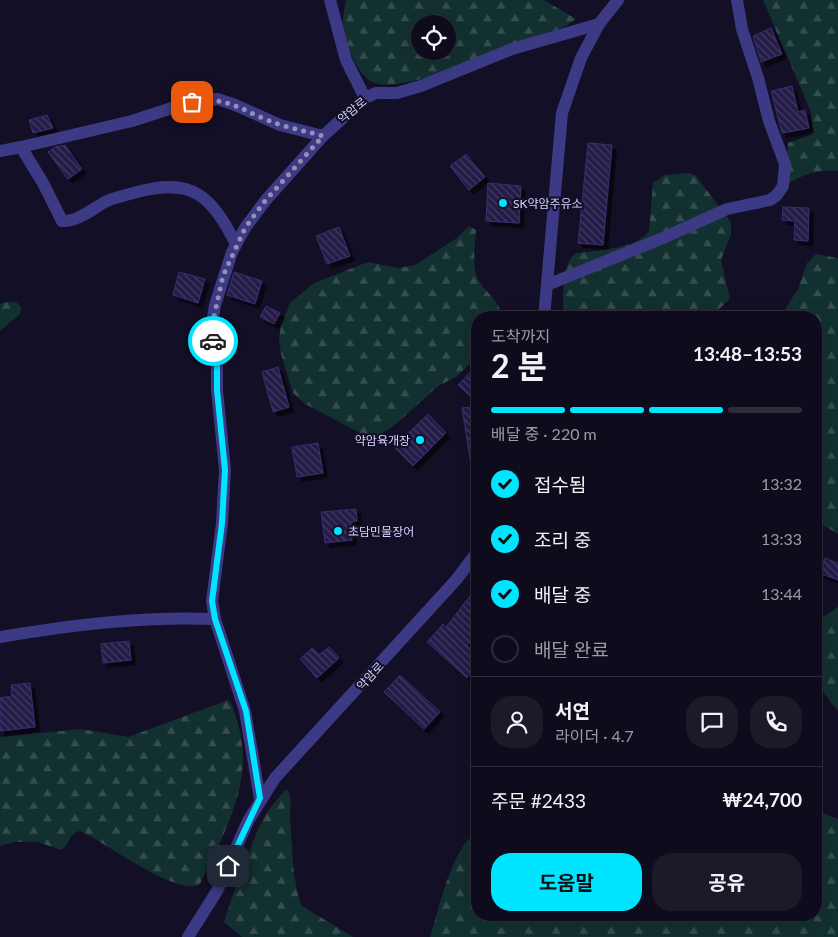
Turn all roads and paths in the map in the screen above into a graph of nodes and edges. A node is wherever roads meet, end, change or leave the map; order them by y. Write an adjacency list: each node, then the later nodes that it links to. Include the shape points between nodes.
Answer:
1 (330, 0): 5 (street, via 346,60)
2 (618, 0): 4 (street)
3 (737, 0): 10 (street, via 742,29 785,164 783,186 777,195 770,200 727,209)
4 (599, 24): 5 (street, 약암로, via 512,50 422,86); 10 (street, via 581,58 562,113)
5 (365, 98): 6 (street, 약암로)
6 (323, 136): 7 (street, via 280,125 233,104 210,100); 9 (street, 약암로, via 265,201)
7 (21, 147): 8 (street); 9 (street, via 43,182 62,222 70,222 109,200 174,186 191,189 210,203)
8 (0, 151)
9 (236, 244): 13 (street, 약암로, via 223,276 211,330 217,360 225,470 222,523 212,591)
10 (547, 285): 11 (street)
11 (545, 311)
12 (471, 560): 15 (street, 약암로)
13 (215, 619): 14 (street, via 109,621); 15 (street, 약암로, via 246,711)
14 (0, 637)
15 (260, 798): 16 (street, 약암로, via 217,891)
16 (188, 937)

